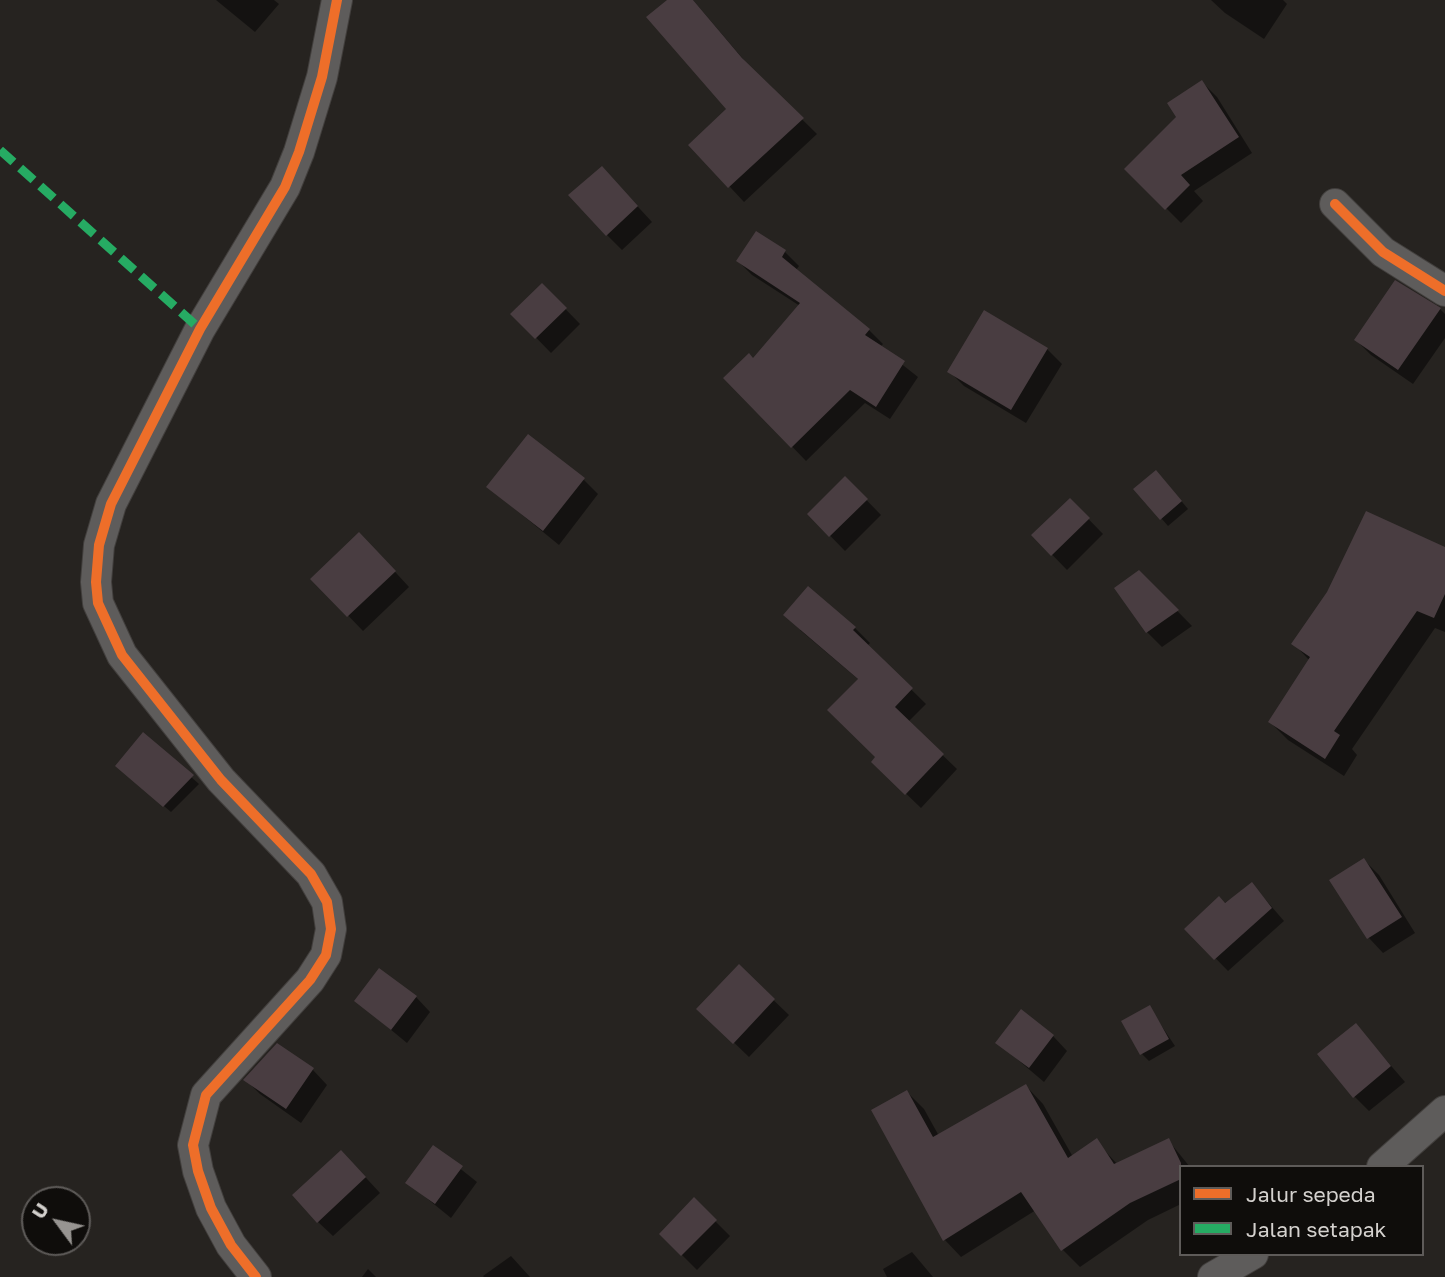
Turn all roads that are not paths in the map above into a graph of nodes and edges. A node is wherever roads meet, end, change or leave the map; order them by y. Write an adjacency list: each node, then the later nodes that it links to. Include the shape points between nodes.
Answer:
1 (337, 0): 7 (street, via 322,77 285,187 200,329 111,504 99,545 96,582 98,603 122,655 221,780 311,874 327,902 331,929 326,956 206,1095 193,1145 211,1208)
2 (1335, 204): 3 (street, via 1383,252)
3 (1445, 291)
4 (1445, 1111): 5 (street)
5 (1384, 1165)
6 (1250, 1256): 8 (street)
7 (256, 1277)
8 (1213, 1277)

